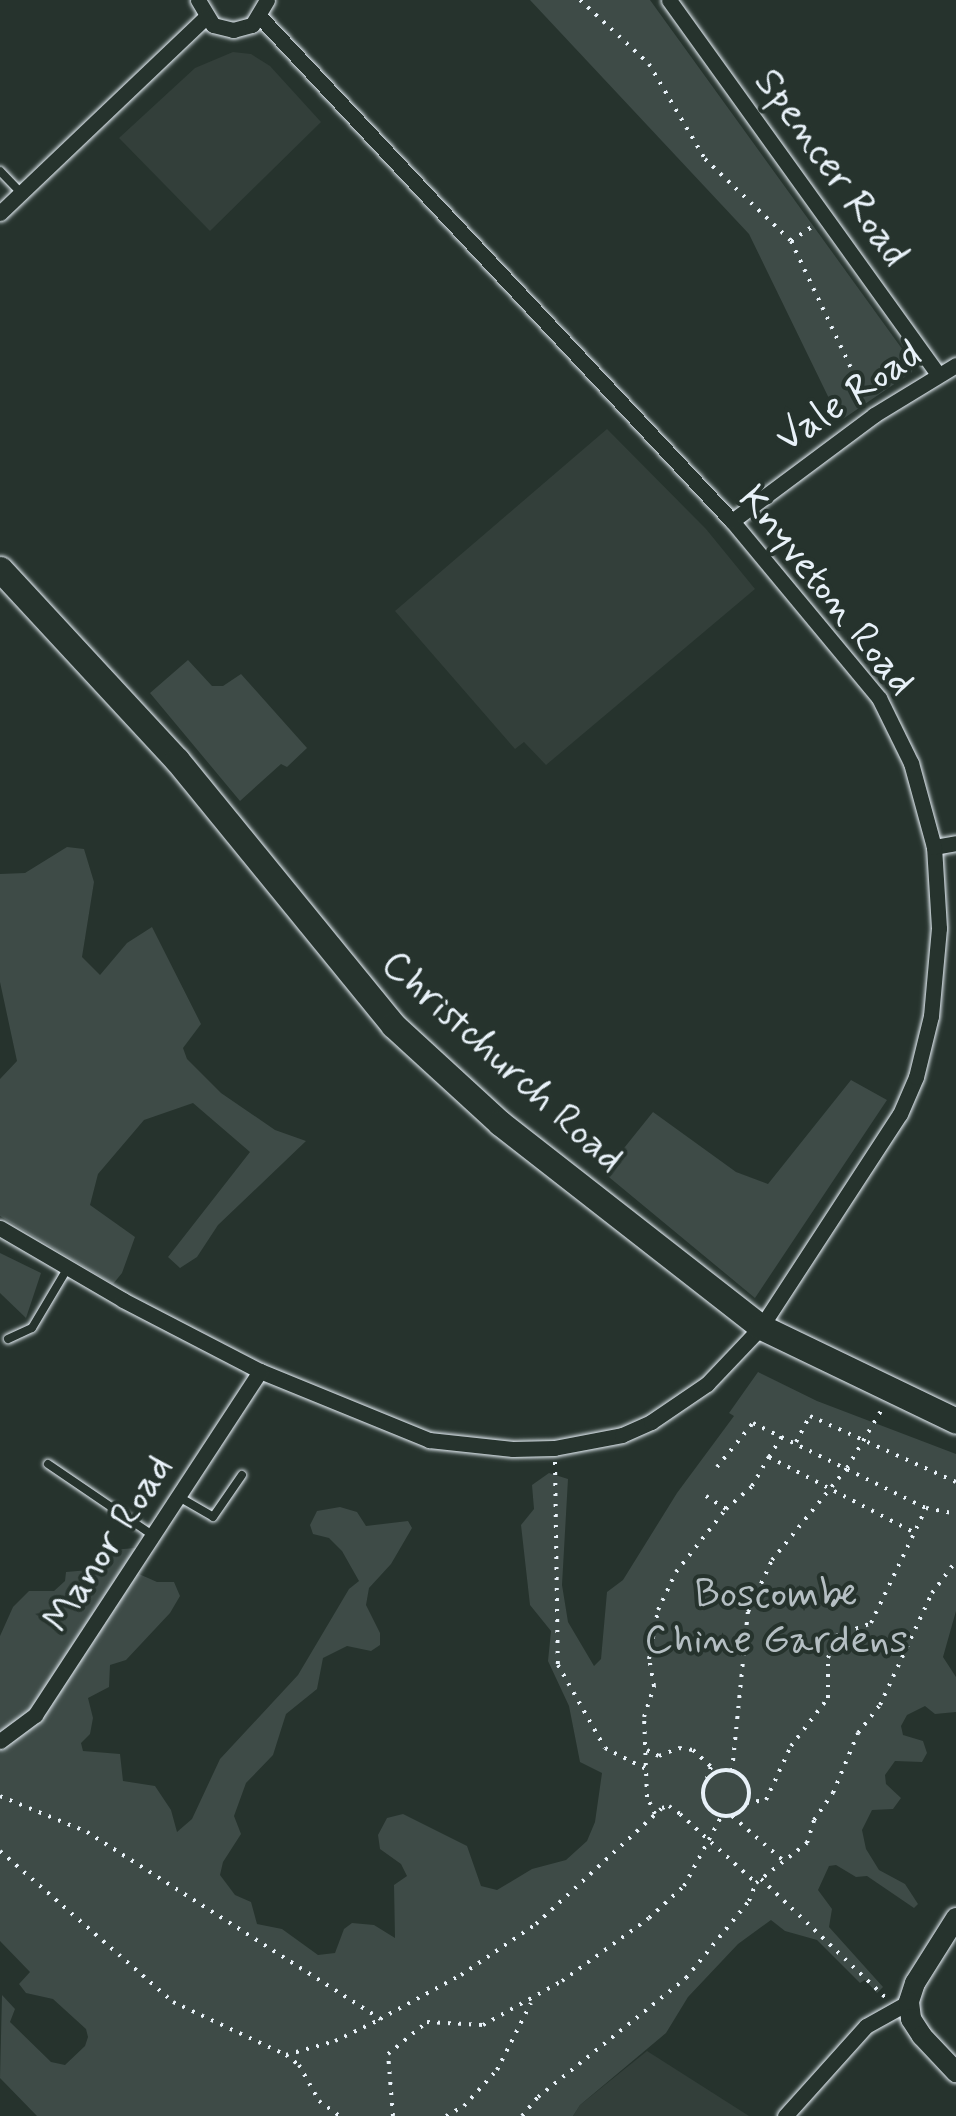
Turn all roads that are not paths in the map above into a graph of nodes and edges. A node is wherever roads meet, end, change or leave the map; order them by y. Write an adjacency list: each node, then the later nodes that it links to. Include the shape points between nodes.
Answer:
1 (198, 0): 5 (street)
2 (267, 0): 4 (street)
3 (669, 0): 10 (street, Spencer Road)
4 (260, 17): 5 (street, via 233,30); 11 (street, Knyveton Road)
5 (206, 18): 7 (street)
6 (0, 171): 7 (lane)
7 (21, 193): 8 (street)
8 (0, 213)
9 (956, 365): 10 (street, Vale Road)
10 (938, 374): 11 (street, Vale Road)
11 (732, 521): 14 (street, Knyveton Road, via 879,698 911,763)
12 (0, 569): 17 (main road, Christchurch Road, via 177,760 393,1025 500,1122)
13 (956, 843): 14 (street)
14 (934, 847): 17 (street, Knyveton Road, via 936,980 916,1077 870,1162)
15 (0, 1228): 16 (street)
16 (67, 1269): 18 (lane, via 32,1328); 19 (street)
17 (760, 1327): 19 (street, via 707,1384 651,1422 622,1435 554,1448 429,1440); 20 (main road, Christchurch Road)
18 (8, 1339)
19 (260, 1371): 23 (street, Manor Road)
20 (956, 1422)
21 (48, 1464): 24 (lane)
22 (242, 1474): 23 (lane, via 213,1517)
23 (179, 1497): 24 (street, Manor Road)
24 (154, 1536): 25 (street, Manor Road, via 34,1715)
25 (0, 1740)
26 (953, 1927): 27 (street)
27 (902, 2004): 28 (street); 29 (street, via 866,2026)
28 (956, 2072)
29 (785, 2116)

